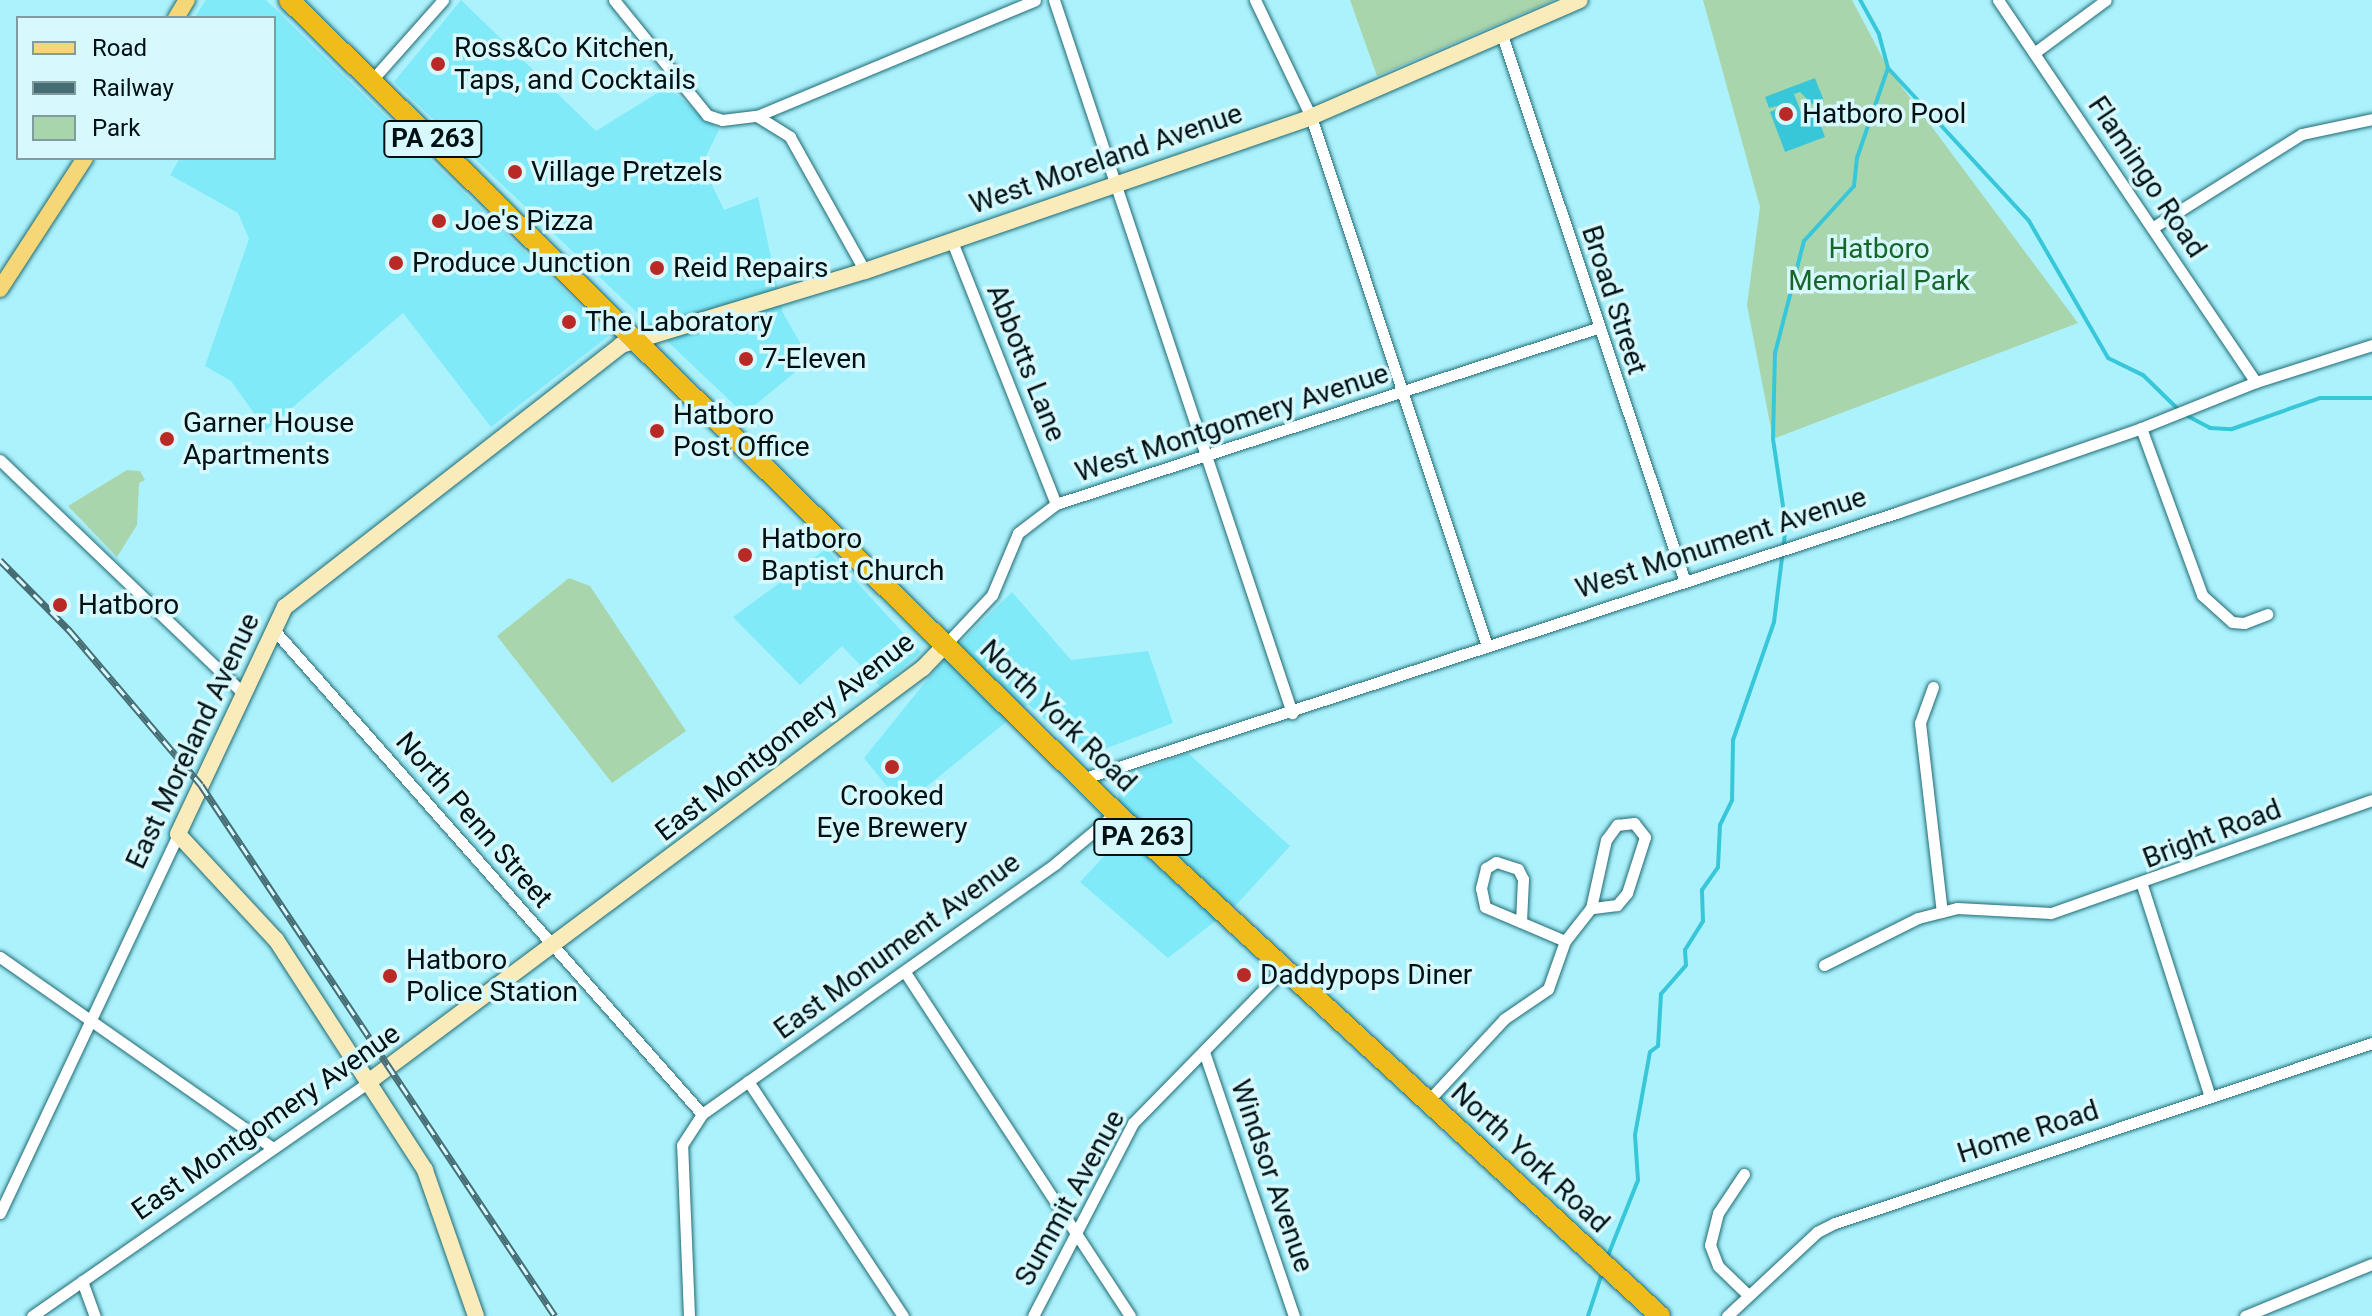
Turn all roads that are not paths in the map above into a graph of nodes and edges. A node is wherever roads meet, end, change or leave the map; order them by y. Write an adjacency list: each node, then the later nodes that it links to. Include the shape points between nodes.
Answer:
1 (289, 0): 12 (highway, PA 263)
2 (443, 0): 12 (street)
3 (614, 0): 13 (street, via 707,115 722,120)
4 (1035, 0): 13 (street)
5 (1054, 0): 17 (street)
6 (1255, 0): 14 (street)
7 (1580, 0): 10 (street, West Moreland Avenue)
8 (1998, 0): 11 (street, Flamingo Road)
9 (2106, 0): 11 (street)
10 (1502, 35): 14 (street, West Moreland Avenue); 22 (street, Broad Street)
11 (2034, 53): 18 (street, Flamingo Road)
12 (372, 80): 23 (highway, PA 263)
13 (757, 116): 20 (street, via 790,137)
14 (1311, 117): 17 (street, West Moreland Avenue); 26 (street)
15 (2372, 119): 18 (street, via 2302,134)
16 (84, 160): 21 (main road)
17 (1118, 183): 19 (street, West Moreland Avenue); 28 (street)
18 (2152, 228): 25 (street, Flamingo Road)
19 (951, 239): 20 (street, West Moreland Avenue); 30 (street, Abbotts Lane)
20 (865, 271): 23 (street, West Moreland Avenue)
21 (0, 289)
22 (1597, 328): 26 (street, West Montgomery Avenue); 31 (street, Broad Street)
23 (639, 340): 33 (street, East Moreland Avenue, via 621,345 285,607); 35 (highway, North York Road / PA 263)
24 (2372, 345): 25 (street, West Monument Avenue)
25 (2256, 382): 27 (street, West Monument Avenue)
26 (1401, 394): 28 (street, West Montgomery Avenue); 34 (street)
27 (2141, 428): 31 (street, West Monument Avenue); 32 (street, via 2202,595 2232,622)
28 (1206, 457): 30 (street, West Montgomery Avenue); 38 (street)
29 (0, 460): 37 (street)
30 (1056, 504): 35 (street, West Montgomery Avenue, via 1018,533 992,595)
31 (1684, 579): 34 (street, West Monument Avenue)
32 (2267, 614)
33 (274, 630): 37 (street, East Moreland Avenue); 48 (street, North Penn Street)
34 (1486, 643): 38 (street, West Monument Avenue)
35 (945, 645): 39 (highway, North York Road / PA 263); 48 (street, East Montgomery Avenue, via 923,668)
36 (1933, 687): 45 (street, via 1920,723)
37 (244, 694): 42 (street, East Moreland Avenue)
38 (1292, 713): 39 (street, West Monument Avenue)
39 (1082, 779): 41 (highway, North York Road / PA 263)
40 (2372, 800): 43 (street, Bright Road)
41 (1116, 813): 51 (highway, North York Road / PA 263); 52 (street, East Monument Avenue)
42 (178, 834): 53 (street, East Moreland Avenue); 57 (street, via 276,940)
43 (2141, 882): 45 (street, via 2051,913 1957,908); 58 (street, Bright Road)
44 (1591, 908): 44 (street, via 1606,840 1617,825 1634,823 1645,837 1627,893 1617,905); 47 (street)
45 (1942, 912): 50 (street, via 1918,918)
46 (1521, 922): 46 (street, via 1485,907 1481,888 1486,868 1496,862 1518,869 1523,879); 47 (street)
47 (1565, 941): 59 (street, via 1548,989 1504,1019)
48 (554, 947): 57 (street, East Montgomery Avenue); 60 (street, North Penn Street)
49 (0, 957): 53 (street)
50 (1824, 965)
51 (1286, 967): 55 (street, Summit Avenue); 59 (highway, North York Road / PA 263)
52 (905, 972): 56 (street, East Monument Avenue); 64 (street)
53 (91, 1019): 61 (street); 63 (street, East Moreland Avenue)
54 (2372, 1043): 58 (street, Home Road)
55 (1204, 1052): 64 (street, Summit Avenue, via 1133,1123); 75 (street, Windsor Avenue)
56 (748, 1081): 60 (street, East Monument Avenue); 72 (street)
57 (367, 1083): 61 (street, East Montgomery Avenue); 70 (street, via 425,1170)
58 (2210, 1097): 67 (street, Home Road, via 1835,1223)
59 (1427, 1102): 76 (highway, North York Road / PA 263)
60 (702, 1114): 71 (street, via 682,1145)
61 (273, 1148): 66 (street, East Montgomery Avenue)
62 (1744, 1174): 67 (street, via 1718,1213 1710,1245 1718,1266)
63 (0, 1213)
64 (1074, 1234): 73 (street, Summit Avenue); 74 (street)
65 (2372, 1264): 78 (street)
66 (82, 1281): 68 (street, East Montgomery Avenue); 69 (street)
67 (1747, 1294): 77 (street, Home Road)
68 (32, 1316)
69 (95, 1316)
70 (476, 1316)
71 (689, 1316)
72 (903, 1316)
73 (1033, 1316)
74 (1130, 1316)
75 (1294, 1316)
76 (1660, 1316)
77 (1727, 1316)
78 (2245, 1316)

